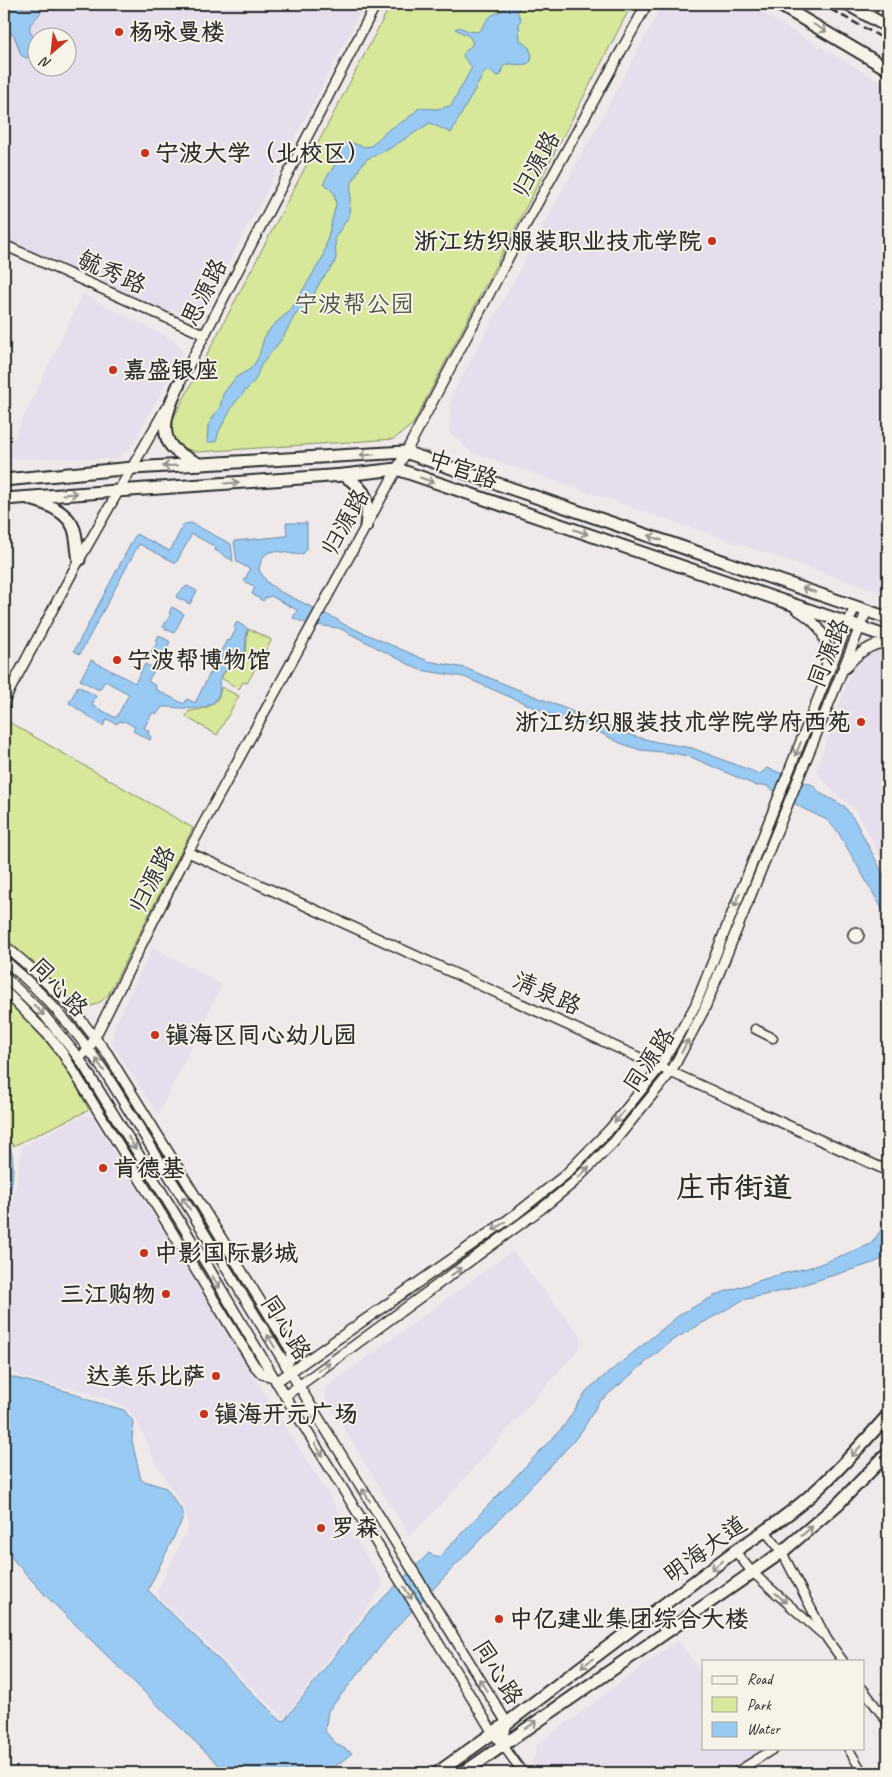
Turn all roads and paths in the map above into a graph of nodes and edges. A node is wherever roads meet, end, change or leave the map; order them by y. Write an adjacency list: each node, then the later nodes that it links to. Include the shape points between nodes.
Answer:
1 (376, 4): 8 (street, 思源路)
2 (647, 4): 10 (street, 归源路)
3 (778, 4): 6 (main road, one-way to 6)
4 (847, 4): 5 (main road)
5 (888, 28)
6 (888, 69)
7 (4, 246): 8 (street, 毓秀路)
8 (205, 335): 9 (street, 思源路)
9 (179, 384): 11 (main road, via 168,410 165,433 171,446); 12 (street, 思源路)
10 (405, 452): 11 (main road, 中官路, one-way to 11); 13 (street, 归源路); 22 (main road, 中官路, one-way to 10)
11 (201, 465): 12 (main road, 中官路, one-way to 12)
12 (133, 468): 15 (main road, 中官路); 16 (street, 思源路)
13 (397, 469): 14 (main road, 中官路); 19 (street, 归源路); 21 (main road, 中官路, one-way to 21)
14 (344, 476): 16 (main road, 中官路, one-way to 14); 19 (main road, via 358,485 366,496 369,508)
15 (4, 480)
16 (119, 491): 17 (main road, 中官路, one-way to 16); 20 (street, 思源路)
17 (21, 497): 18 (main road, 中官路); 20 (main road, via 60,511 74,527)
18 (4, 499)
19 (366, 526): 30 (street, 归源路)
20 (79, 560): 29 (street, 思源路)
21 (788, 604): 24 (main road, 中官路); 27 (street, via 816,623 823,634 827,644)
22 (861, 608): 23 (main road, 中官路); 24 (street, 同源路)
23 (888, 618)
24 (854, 625): 25 (main road, 中官路); 27 (street, 同源路); 28 (street, 同源路)
25 (888, 637)
26 (888, 642): 28 (street, via 877,644 851,661)
27 (826, 680): 40 (street, 同源路, one-way to 40, via 695,1006)
28 (836, 683): 41 (street, 同源路, one-way to 28, via 704,1010)
29 (4, 701)
30 (188, 852): 36 (street, 归源路); 40 (street, 清泉路)
31 (4, 945): 36 (street, via 70,1006)
32 (4, 960): 38 (street, 同心路, via 40,992)
33 (4, 976): 39 (street, 同心路, one-way to 39, via 44,1015)
34 (4, 990): 44 (street, via 63,1054 254,1365 262,1374)
35 (754, 1029): 37 (street)
36 (95, 1037): 38 (street, 归源路); 43 (street, via 108,1053 290,1349)
37 (773, 1038)
38 (89, 1049): 39 (street, 归源路); 43 (street, 同心路, one-way to 38)
39 (79, 1058): 44 (street, 同心路, one-way to 44)
40 (660, 1067): 41 (street, 清泉路); 43 (street, 同源路, one-way to 43, via 609,1130 565,1175 516,1214)
41 (671, 1072): 42 (street, 清泉路); 45 (street, 同源路, one-way to 41, via 573,1184 614,1142)
42 (888, 1171)
43 (288, 1369): 44 (street, 同源路); 45 (street, 同心路)
44 (275, 1380): 46 (street, 同心路)
45 (298, 1386): 46 (street, 同源路); 56 (street, 同心路, one-way to 45)
46 (285, 1396): 58 (street, 同心路, one-way to 58, via 418,1608)
47 (888, 1415): 49 (main road, 明海大道, one-way to 49, via 820,1487)
48 (888, 1452): 51 (main road, 明海大道, one-way to 48, via 840,1503)
49 (765, 1531): 50 (main road, 明海大道); 51 (street)
50 (735, 1551): 52 (street); 56 (main road, 明海大道, one-way to 56)
51 (782, 1552): 52 (main road, 明海大道); 53 (street)
52 (752, 1572): 53 (street, one-way to 53); 59 (main road, 明海大道, one-way to 52)
53 (827, 1639): 54 (street)
54 (842, 1660)
55 (864, 1690): 57 (street)
56 (507, 1723): 58 (main road, 明海大道); 59 (street, 同心路)
57 (888, 1723)
58 (492, 1734): 59 (street, 同心路); 62 (main road, 明海大道)
59 (502, 1744): 63 (main road, 明海大道); 64 (street)
60 (772, 1750): 65 (street)
61 (849, 1750): 66 (street)
62 (437, 1773)
63 (463, 1773)
64 (523, 1773)
65 (735, 1773)
66 (863, 1773)

